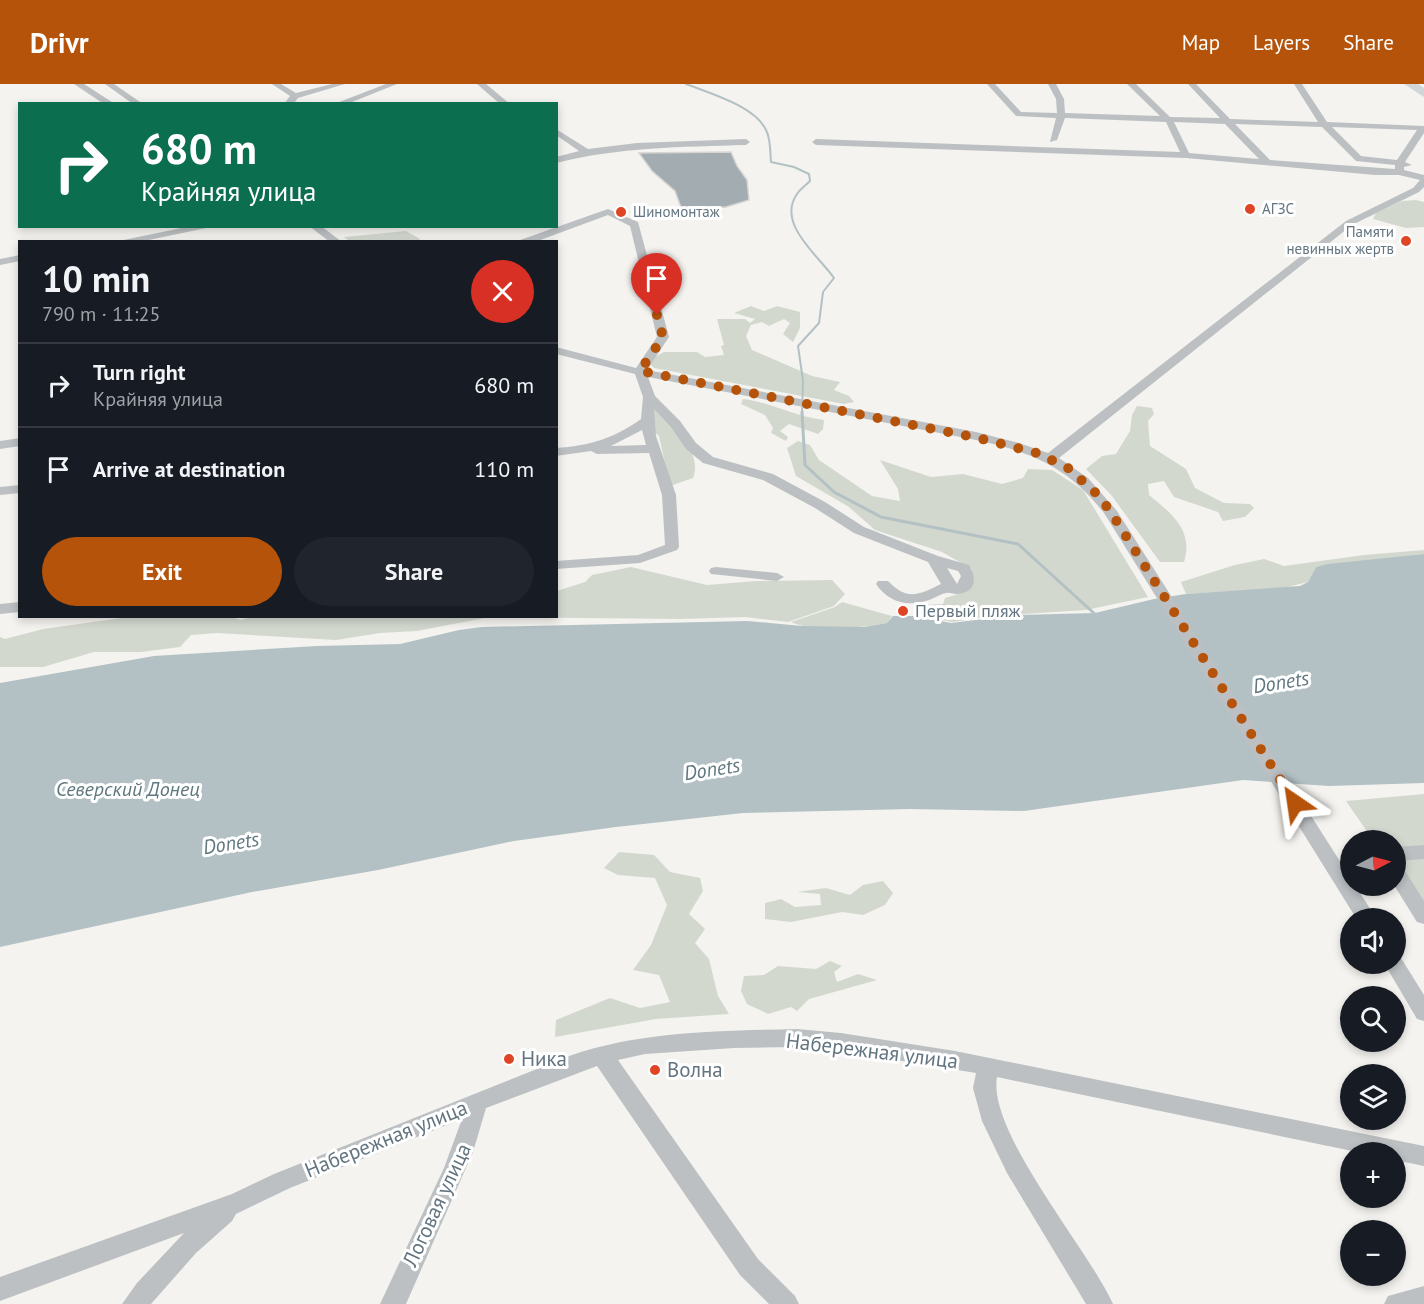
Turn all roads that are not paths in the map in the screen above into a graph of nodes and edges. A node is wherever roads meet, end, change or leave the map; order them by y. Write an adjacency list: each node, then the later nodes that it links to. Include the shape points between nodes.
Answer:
1 (78, 84): 15 (street)
2 (109, 84): 16 (street)
3 (276, 84): 14 (street)
4 (341, 84): 14 (street)
5 (393, 84): 18 (street)
6 (481, 84): 19 (street)
7 (991, 84): 20 (street, via 1019,114)
8 (1052, 84): 20 (street)
9 (1131, 84): 21 (street)
10 (1192, 84): 22 (street)
11 (1298, 84): 23 (street)
12 (1410, 84): 13 (highway)
13 (1424, 93)
14 (295, 96): 17 (street)
15 (108, 102)
16 (136, 102)
17 (290, 102)
18 (344, 102)
19 (504, 102)
20 (1063, 116): 21 (street); 25 (street)
21 (1169, 120): 22 (street); 29 (street)
22 (1228, 121): 23 (street); 31 (street)
23 (1324, 124): 32 (street, via 1359,159 1376,159); 32 (street, via 1424,128)
24 (558, 132): 28 (street)
25 (1053, 140)
26 (746, 142): 28 (street)
27 (816, 142): 29 (street)
28 (586, 152): 30 (street)
29 (1186, 155): 31 (street)
30 (558, 159)
31 (1266, 161): 32 (street, via 1375,172)
32 (1399, 167): 33 (street); 34 (street)
33 (1424, 169)
34 (1424, 179): 53 (street, via 1416,190 1349,223)
35 (200, 228): 37 (street)
36 (317, 228): 38 (street)
37 (130, 240)
38 (334, 240)
39 (530, 240): 45 (street, via 608,212 635,224 663,337)
40 (18, 258): 41 (street)
41 (0, 262)
42 (558, 351): 43 (street)
43 (582, 357): 44 (street); 45 (street)
44 (558, 362)
45 (640, 371): 46 (street); 53 (street, via 978,438)
46 (649, 397): 47 (street); 56 (street, via 708,460 768,477 859,530)
47 (646, 420): 50 (street); 51 (street, via 627,434)
48 (18, 442): 49 (street)
49 (0, 445)
50 (654, 449): 51 (street); 57 (street, via 673,513 672,548 640,559)
51 (586, 450): 52 (street)
52 (558, 452)
53 (1050, 459): 67 (street, via 1084,481 1123,530)
54 (18, 489): 55 (street)
55 (0, 490)
56 (933, 559): 61 (street, via 942,568); 61 (street, via 964,568 968,576 965,586 954,590)
57 (558, 565)
58 (716, 571): 59 (street)
59 (777, 577)
60 (882, 584): 61 (street, via 890,594 903,599 928,597)
61 (949, 586)
62 (18, 607): 63 (street)
63 (0, 609)
64 (1424, 852): 65 (street)
65 (1406, 853)
66 (1406, 888): 68 (street)
67 (1360, 908)
68 (1424, 917)
69 (1401, 974): 70 (street)
70 (1424, 1013)
71 (601, 1054): 72 (street, Набережная улица, via 690,1041 797,1038); 73 (street, Набережная улица); 80 (street, via 749,1267)
72 (988, 1067): 74 (street, Набережная улица); 81 (street, via 984,1088 993,1121 1015,1166)
73 (476, 1104): 75 (street, Набережная улица, via 282,1181); 79 (street, Логовая улица, via 464,1150)
74 (1423, 1156)
75 (240, 1202): 76 (street, Набережная улица); 78 (street, via 183,1248)
76 (0, 1289)
77 (1424, 1298): 82 (street)
78 (135, 1304)
79 (393, 1304)
80 (786, 1304)
81 (1100, 1304)
82 (1397, 1304)

